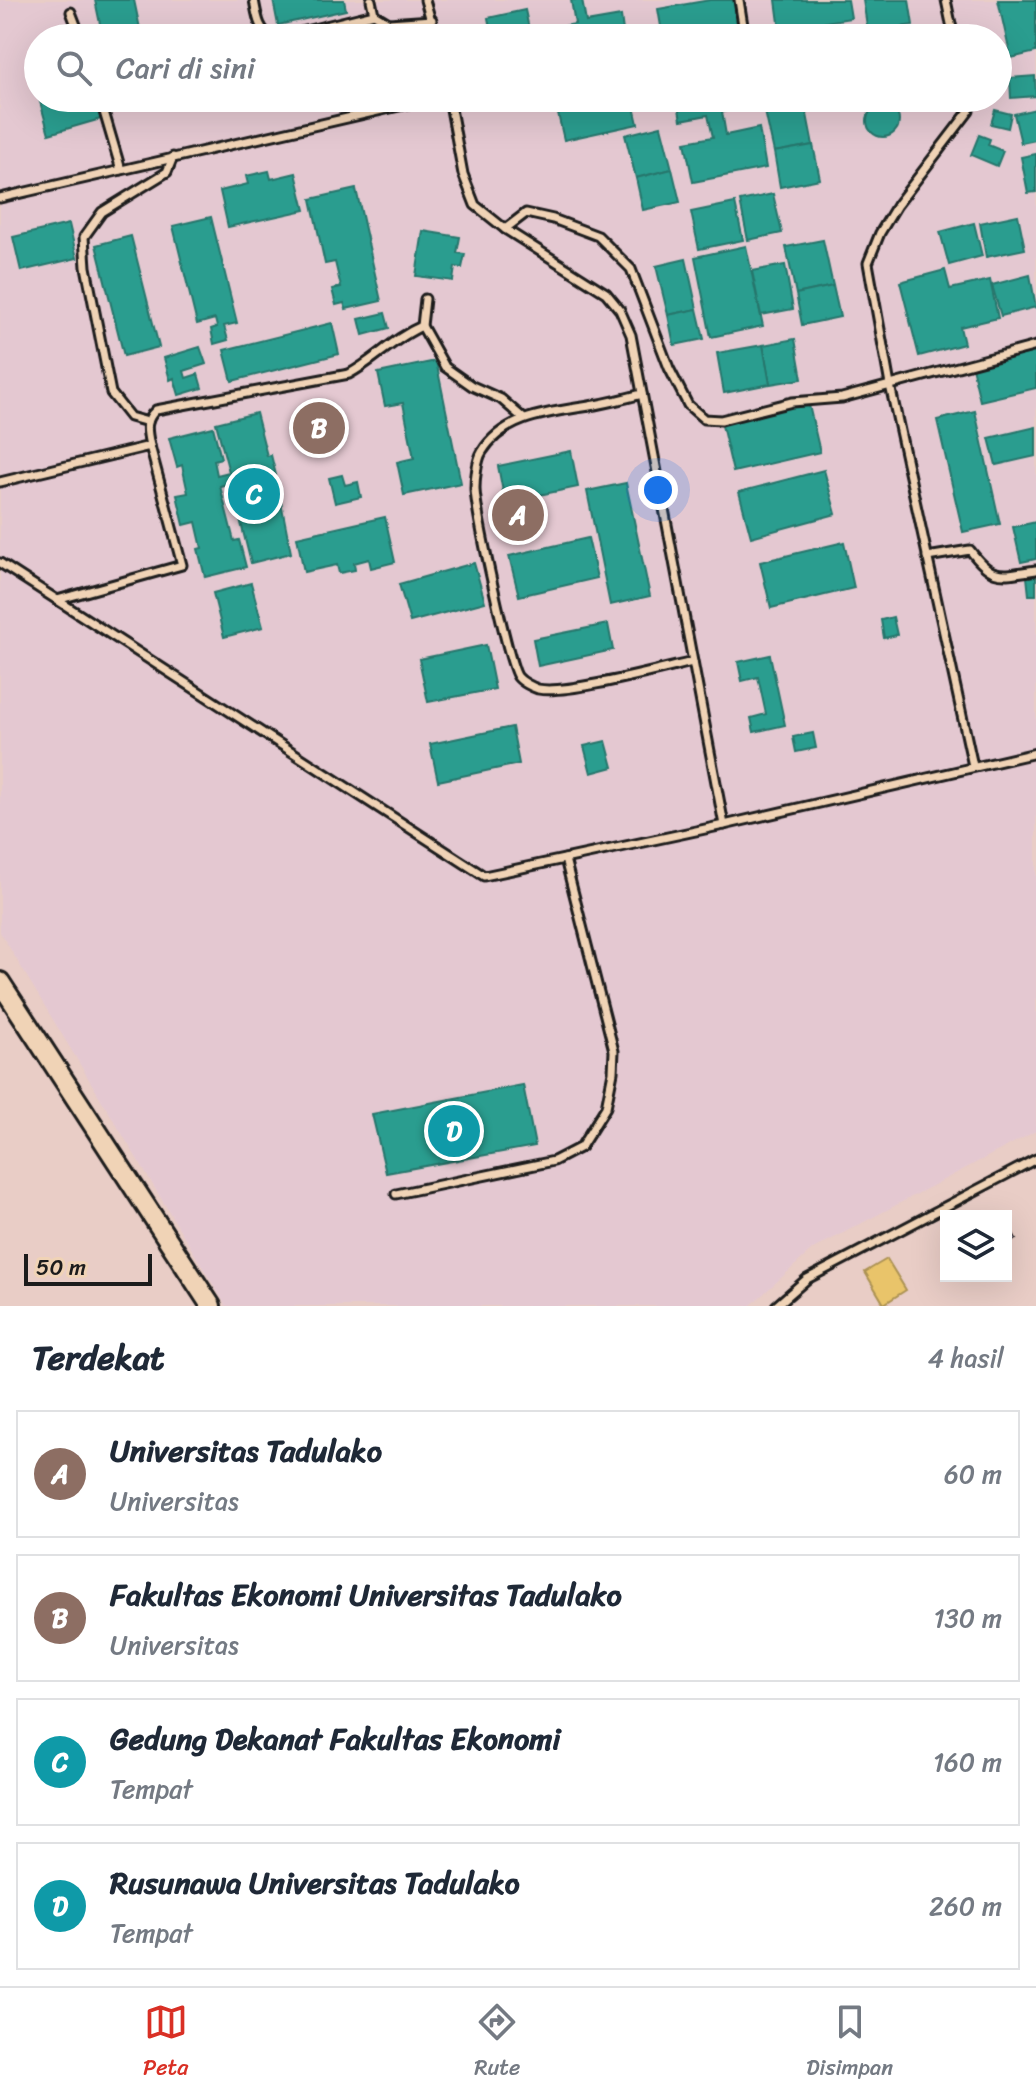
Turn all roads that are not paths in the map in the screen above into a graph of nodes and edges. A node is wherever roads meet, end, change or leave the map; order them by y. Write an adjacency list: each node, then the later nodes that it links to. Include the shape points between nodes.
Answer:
1 (254, 0): 10 (lane)
2 (371, 0): 7 (lane)
3 (425, 0): 8 (lane)
4 (739, 0): 13 (lane)
5 (946, 0): 14 (lane)
6 (71, 12): 9 (lane)
7 (374, 14): 8 (lane, via 389,23); 11 (lane)
8 (432, 20): 12 (lane)
9 (76, 24)
10 (259, 24)
11 (333, 24)
12 (433, 24)
13 (743, 24)
14 (951, 24)
15 (104, 112): 20 (lane)
16 (372, 112): 19 (lane)
17 (452, 112): 22 (lane, via 463,174 475,205)
18 (968, 112): 26 (lane, via 897,205 868,263)
19 (173, 157): 20 (lane); 29 (lane, via 167,172 102,212 84,237 111,393 130,417)
20 (121, 170): 21 (lane)
21 (0, 198)
22 (505, 229): 26 (lane, via 526,213 598,236 631,269 669,368 688,405 704,419 842,398); 27 (lane, via 606,293 631,335)
23 (425, 299): 24 (lane)
24 (422, 326): 28 (lane, via 445,367 501,399); 29 (lane, via 349,374 156,410)
25 (1036, 346): 26 (lane)
26 (890, 385): 32 (lane)
27 (642, 394): 28 (lane); 36 (lane)
28 (524, 419): 36 (lane, via 499,433 480,454 475,487 516,676 541,690)
29 (148, 422): 30 (lane)
30 (150, 446): 31 (lane); 35 (lane, via 182,565)
31 (0, 482)
32 (927, 557): 34 (lane, via 970,550 984,569 1003,575); 38 (lane)
33 (0, 563): 35 (lane)
34 (1036, 570)
35 (57, 600): 40 (lane, via 484,876)
36 (693, 662): 39 (lane)
37 (1036, 753): 38 (lane)
38 (973, 766): 39 (lane)
39 (724, 825): 40 (lane)
40 (565, 859): 43 (lane, via 614,1051 606,1107 581,1147 554,1161)
41 (0, 982): 44 (street)
42 (1036, 1159): 45 (lane, via 807,1279)
43 (396, 1194)
44 (211, 1306)
45 (776, 1306)

